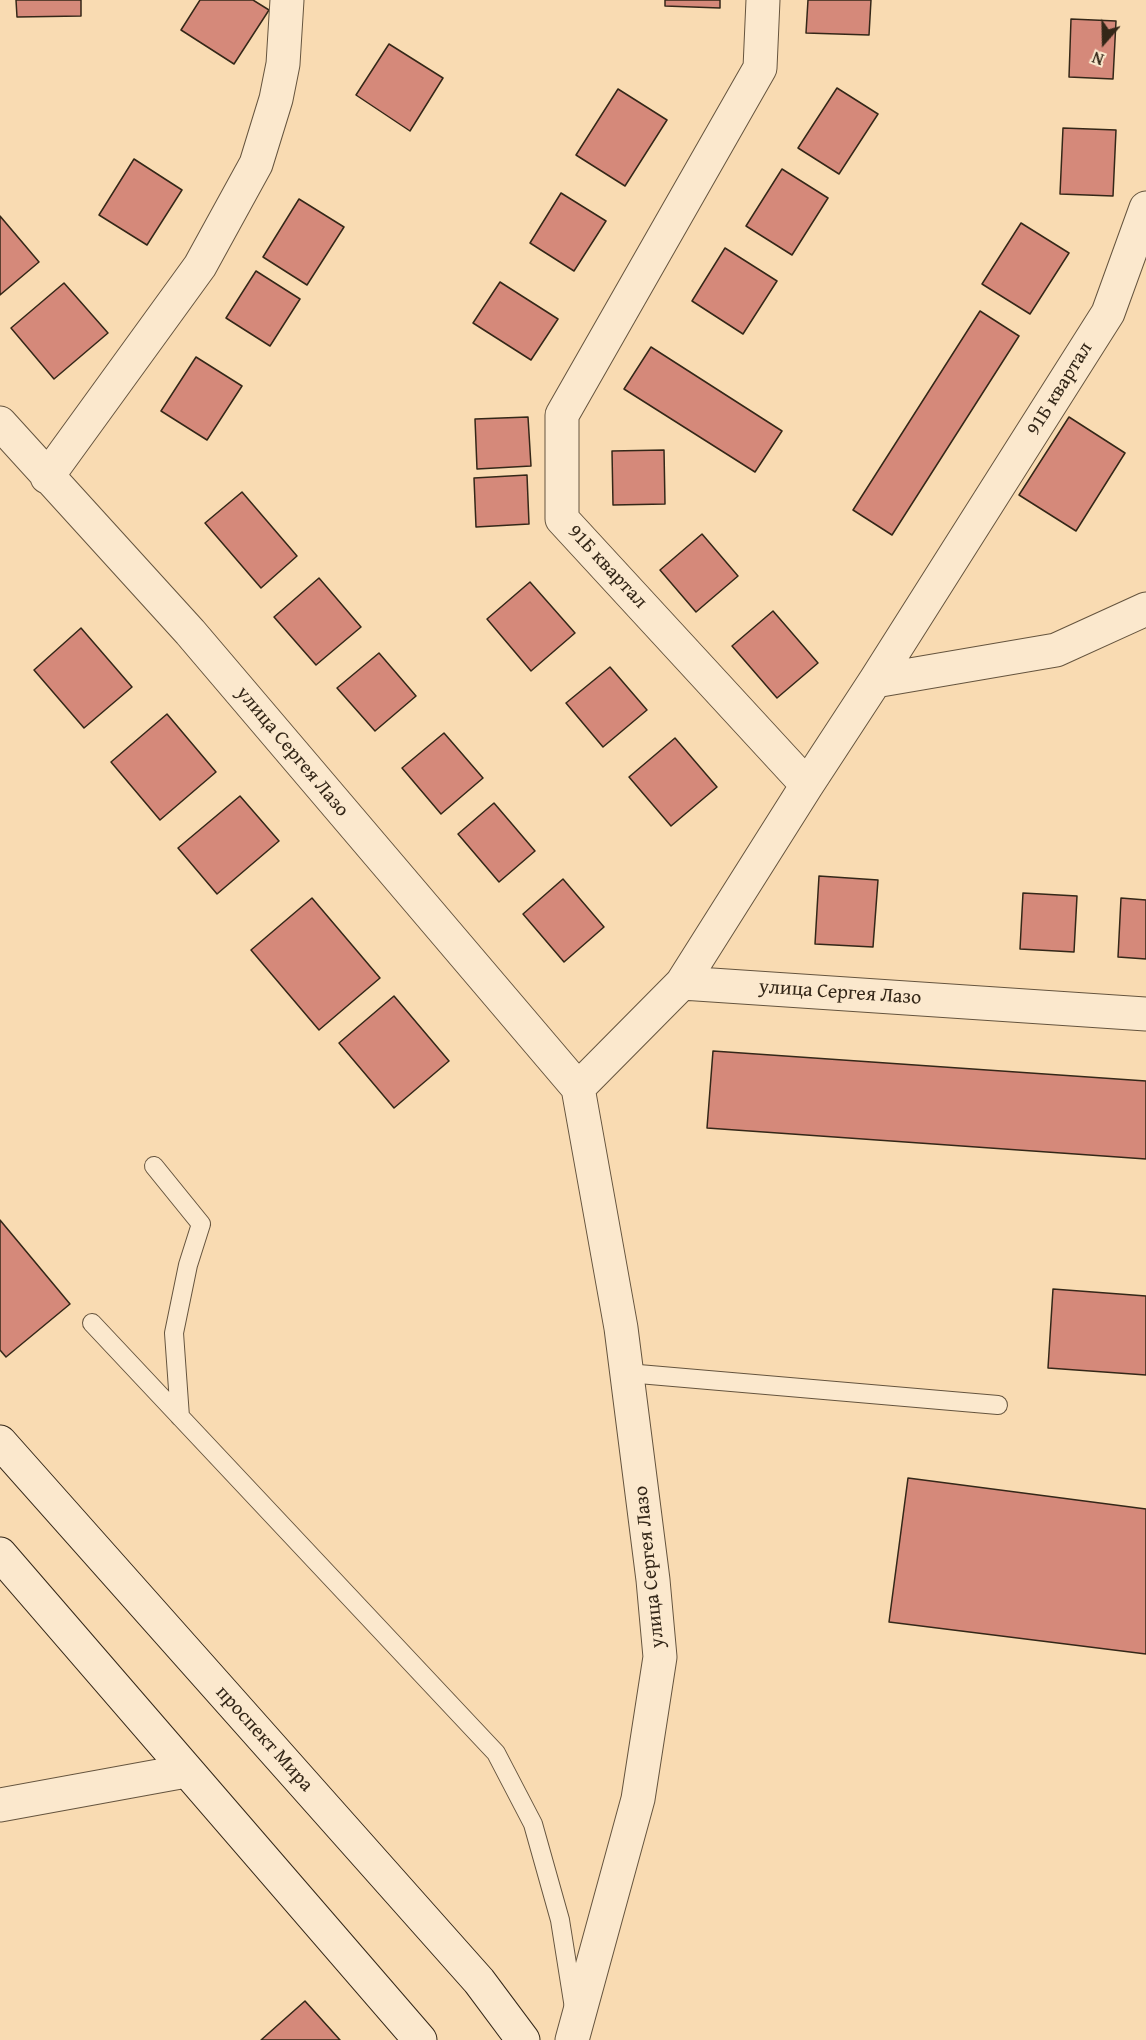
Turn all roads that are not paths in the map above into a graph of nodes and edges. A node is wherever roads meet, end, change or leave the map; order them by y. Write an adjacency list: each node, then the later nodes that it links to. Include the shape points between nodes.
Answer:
1 (286, 0): 5 (street, via 283,64 256,164 200,266)
2 (763, 0): 8 (street, 91Б квартал, via 760,68 562,415 562,519)
3 (1146, 208): 7 (street, 91Б квартал, via 1108,313)
4 (0, 423): 5 (street, улица Сергея Лазо)
5 (47, 477): 11 (street, улица Сергея Лазо, via 190,632)
6 (1146, 609): 7 (street, via 1056,650)
7 (875, 681): 8 (street, 91Б квартал)
8 (807, 785): 9 (street)
9 (682, 983): 10 (street, улица Сергея Лазо); 11 (street)
10 (1146, 1014)
11 (578, 1088): 14 (street, улица Сергея Лазо)
12 (154, 1166): 16 (lane, via 201,1224 174,1333)
13 (92, 1323): 16 (lane)
14 (627, 1373): 15 (lane); 21 (street, улица Сергея Лазо, via 660,1657 638,1799)
15 (998, 1405)
16 (180, 1417): 21 (lane, via 496,1753 533,1824 560,1920)
17 (0, 1442): 23 (street, проспект Мира, via 480,1981)
18 (0, 1554): 19 (street)
19 (186, 1771): 20 (street); 22 (street)
20 (0, 1805)
21 (574, 2032)
22 (420, 2040)
23 (522, 2040)

